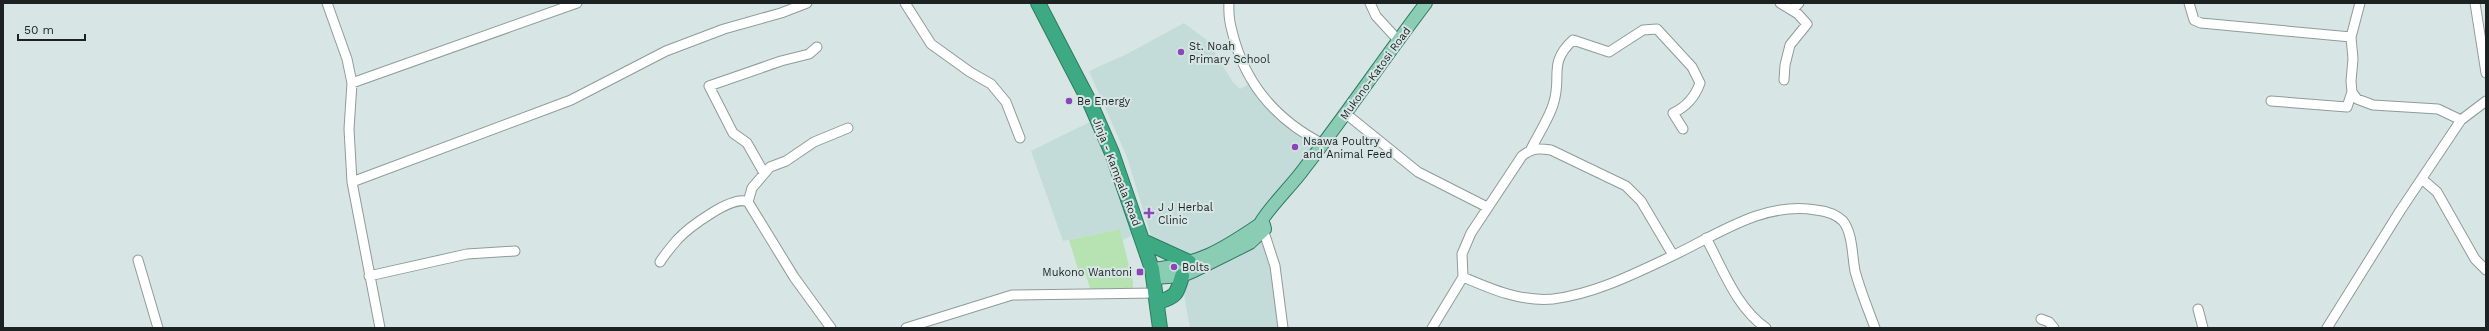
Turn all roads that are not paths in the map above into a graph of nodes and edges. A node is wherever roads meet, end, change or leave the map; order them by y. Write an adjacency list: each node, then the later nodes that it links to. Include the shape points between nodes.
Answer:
1 (327, 3): 20 (street, via 347,59)
2 (577, 3): 20 (street)
3 (807, 3): 33 (street, via 724,29 666,51 571,100)
4 (905, 3): 28 (street, via 931,44 991,84 1006,102)
5 (1038, 3): 38 (highway, Jinja - Kampala Road, via 1091,105 1112,153)
6 (1230, 3): 29 (street, via 1228,18 1238,51 1257,91 1282,118)
7 (1370, 3): 16 (street, via 1376,16)
8 (1426, 3): 16 (main road, Mukono-Katosi Road)
9 (1780, 3): 14 (street)
10 (1799, 3): 14 (street)
11 (2189, 3): 15 (street, via 2194,20 2201,24)
12 (2360, 3): 15 (street)
13 (2475, 3): 18 (street)
14 (1792, 10): 19 (street, via 1807,24 1790,45 1784,65)
15 (2352, 38): 21 (street)
16 (1398, 40): 24 (main road, Mukono-Katosi Road)
17 (817, 47): 31 (street, via 809,54 781,60 709,86 733,133 746,143)
18 (2486, 73)
19 (1784, 80)
20 (352, 83): 33 (street, via 349,129)
21 (2352, 92): 22 (street, via 2347,107); 25 (street, via 2364,103 2438,108)
22 (2271, 101)
23 (2486, 101): 25 (street)
24 (1346, 113): 29 (main road, Mukono-Katosi Road); 35 (street, via 1418,172)
25 (2461, 120): 32 (street)
26 (848, 128): 31 (street, via 814,142)
27 (1683, 130): 30 (street, via 1673,113 1681,109 1696,94 1700,83 1692,67 1657,29 1643,30 1609,52 1572,40 1562,50 1556,63 1558,86 1553,106)
28 (1020, 138)
29 (1323, 144): 36 (main road, Mukono-Katosi Road)
30 (1531, 149): 35 (street, via 1522,156); 40 (street, via 1551,150 1626,186 1641,201)
31 (764, 173): 34 (street, via 752,188)
32 (2422, 179): 44 (street, via 2440,196 2475,259); 63 (street)
33 (352, 182): 46 (street)
34 (748, 202): 42 (street, via 741,199 731,202 702,219 678,239); 54 (street, via 794,277)
35 (1487, 207): 48 (street, via 1462,254)
36 (1262, 223): 43 (main road, via 1222,250); 47 (main road, via 1250,243); 57 (street, via 1275,266)
37 (1706, 238): 40 (street); 59 (street, via 1740,301 1755,320); 60 (street, via 1757,216 1787,209 1813,210 1836,216 1844,222 1849,236 1855,269)
38 (1143, 241): 43 (highway); 45 (highway, Jinja - Kampala Road)
39 (515, 250): 46 (street, via 467,254)
40 (1673, 256): 48 (street, via 1582,293 1551,299 1515,296)
41 (138, 260): 52 (street)
42 (660, 262)
43 (1189, 262): 45 (main road)
44 (2486, 270)
45 (1153, 273): 47 (main road); 49 (highway, Jinja - Kampala Road)
46 (369, 276): 53 (street)
47 (1182, 276): 49 (highway, via 1179,289 1173,297)
48 (1462, 277): 58 (street)
49 (1157, 297): 55 (street, via 1012,295); 56 (highway, Jinja - Kampala Road)
50 (2198, 309): 62 (street)
51 (2041, 319): 61 (street, via 2049,322)
52 (158, 328)
53 (380, 328)
54 (831, 328)
55 (906, 328)
56 (1160, 328)
57 (1283, 328)
58 (1432, 328)
59 (1766, 328)
60 (1875, 328)
61 (2054, 328)
62 (2203, 328)
63 (2327, 328)

